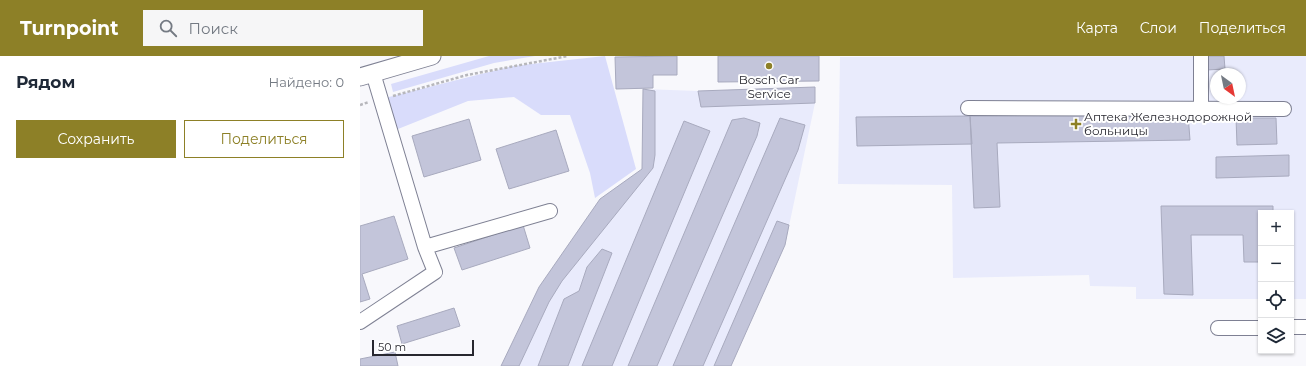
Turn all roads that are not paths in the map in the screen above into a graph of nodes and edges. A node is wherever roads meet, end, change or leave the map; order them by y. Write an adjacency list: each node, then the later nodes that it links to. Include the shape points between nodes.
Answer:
1 (432, 56): 3 (main road)
2 (1201, 56): 5 (lane)
3 (367, 75): 8 (lane, via 381,99)
4 (968, 108): 5 (lane)
5 (1201, 108): 6 (lane)
6 (1284, 109)
7 (550, 211): 8 (lane)
8 (424, 248): 9 (lane, via 435,272)
9 (360, 322)
10 (1294, 327): 11 (lane)
11 (1306, 327)
12 (1218, 328): 13 (lane)
13 (1258, 328)

